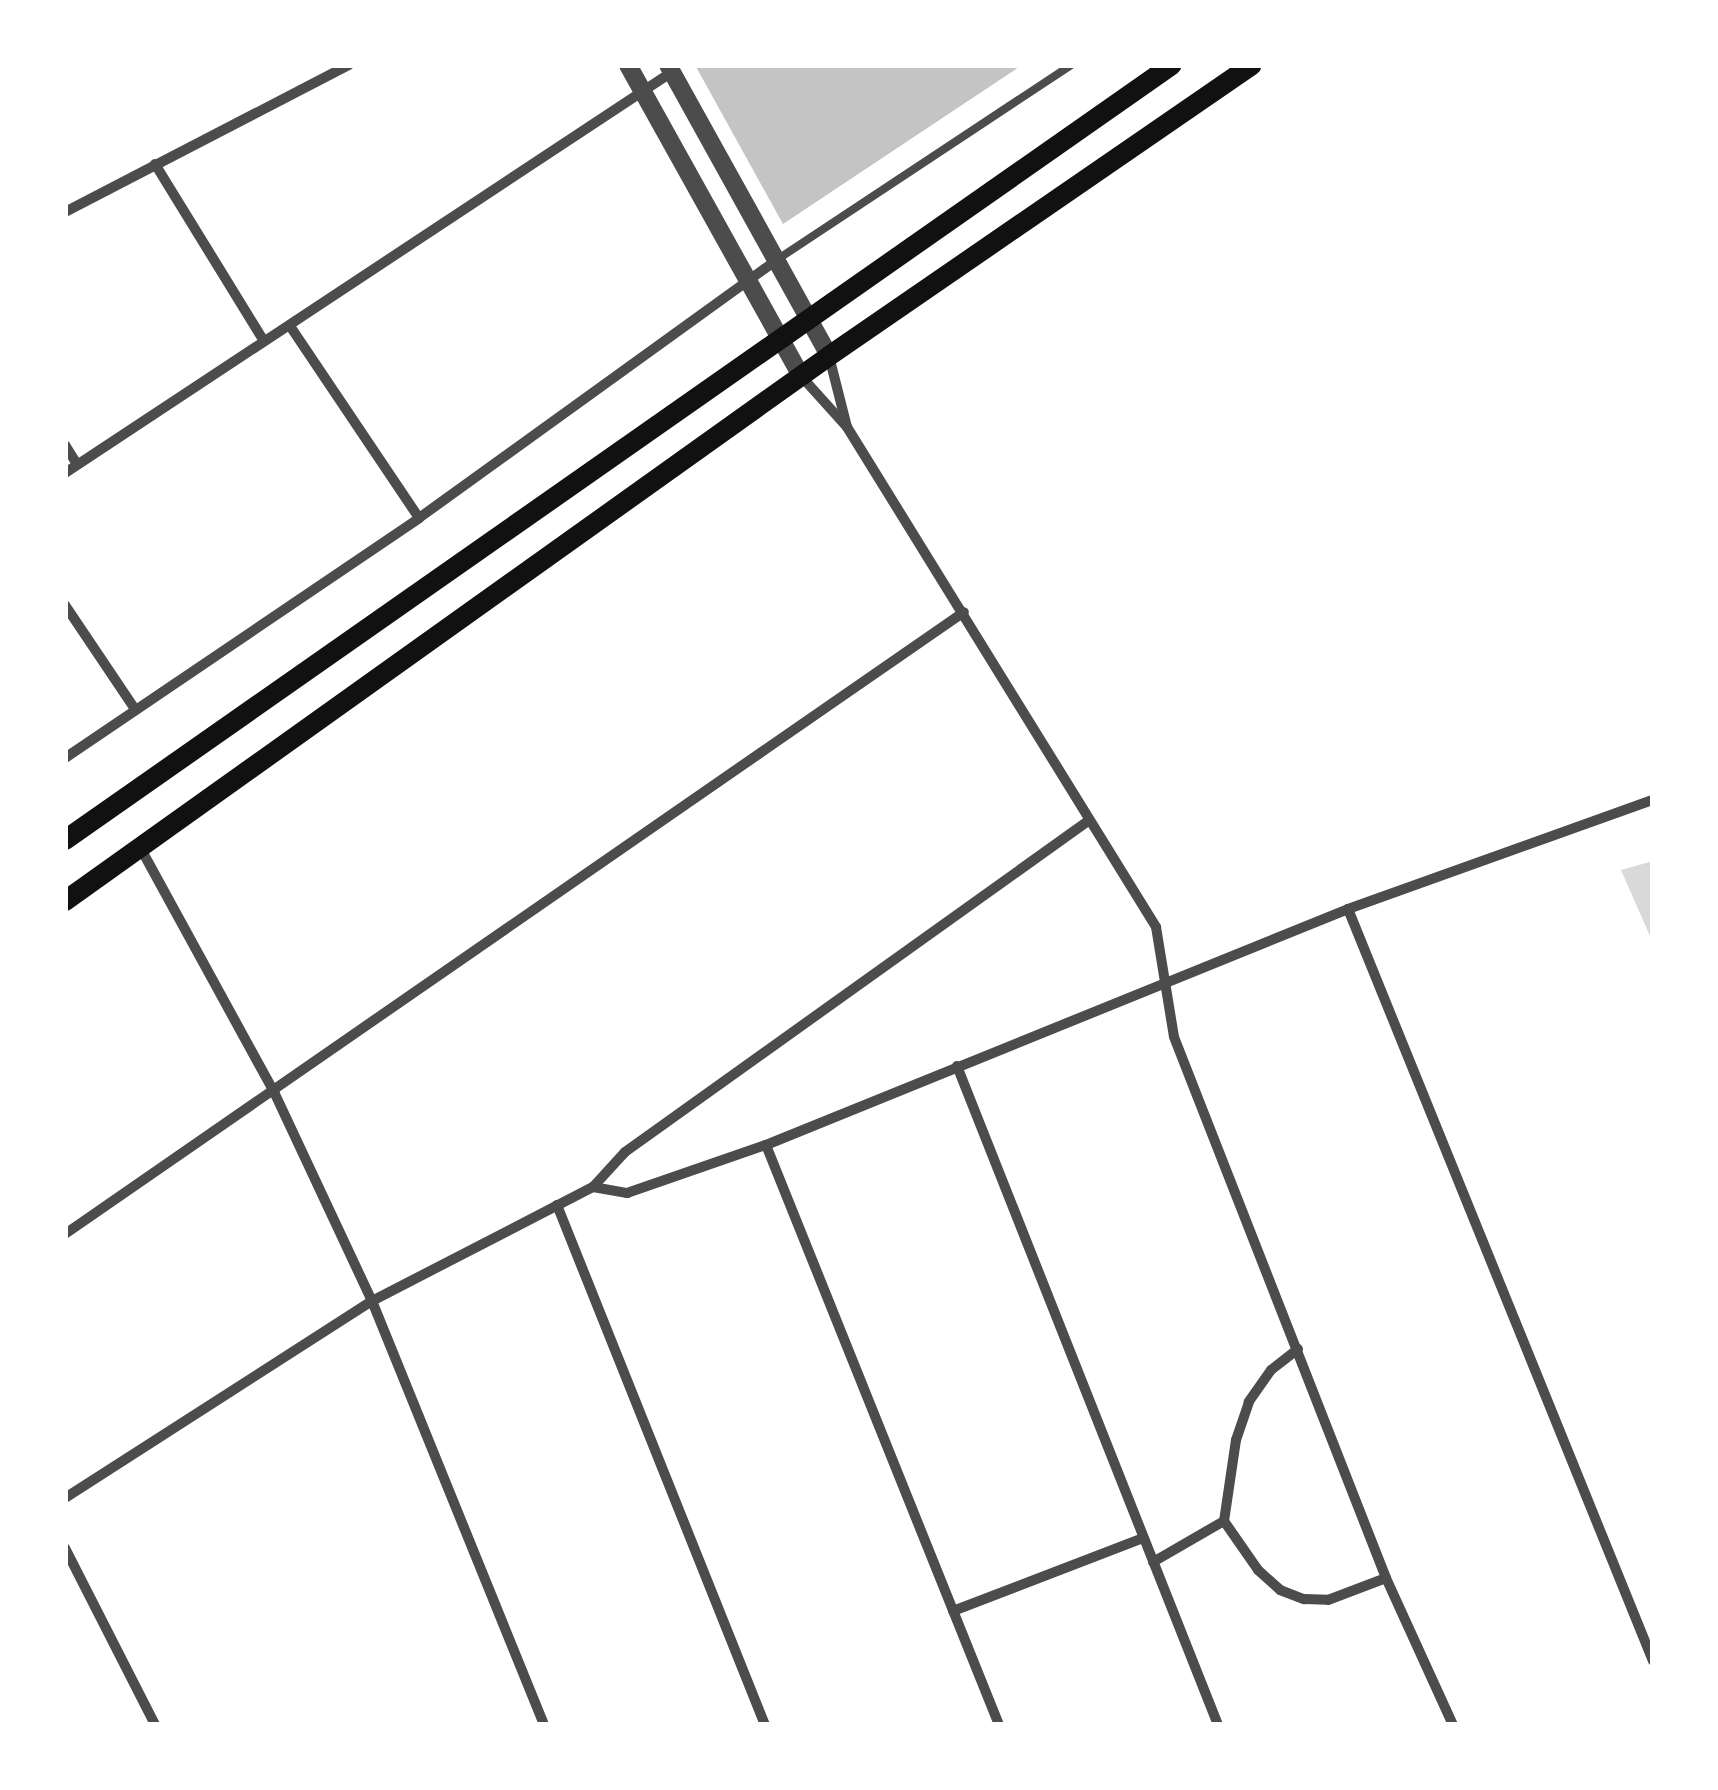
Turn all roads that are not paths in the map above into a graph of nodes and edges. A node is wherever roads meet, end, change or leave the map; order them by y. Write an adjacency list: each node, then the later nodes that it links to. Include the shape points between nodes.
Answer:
1 (349, 65): 8 (street)
2 (628, 65): 7 (street)
3 (1071, 65): 10 (lane)
4 (1172, 65): 12 (main road)
5 (1252, 65): 16 (main road)
6 (670, 69): 7 (street); 10 (street)
7 (640, 89): 11 (street); 13 (street)
8 (155, 164): 9 (street); 14 (street)
9 (65, 212)
10 (775, 261): 11 (street); 12 (street)
11 (745, 282): 15 (street); 22 (street)
12 (809, 324): 15 (main road); 16 (street)
13 (290, 326): 14 (street); 22 (street)
14 (264, 341): 20 (street)
15 (782, 343): 17 (street); 29 (main road)
16 (829, 356): 17 (main road); 18 (street)
17 (801, 376): 18 (street); 30 (main road)
18 (847, 427): 24 (street)
19 (65, 445): 20 (street)
20 (77, 464): 21 (street)
21 (65, 473)
22 (419, 518): 25 (street)
23 (65, 605): 25 (street)
24 (964, 612): 28 (street); 35 (street)
25 (135, 709): 26 (street)
26 (65, 758)
27 (1653, 800): 32 (street)
28 (1088, 821): 33 (street, via 1156,927 1166,962); 37 (street, via 625,1152)
29 (65, 840)
30 (141, 849): 31 (main road); 35 (street)
31 (65, 900)
32 (1348, 909): 33 (street); 49 (street)
33 (1164, 984): 34 (street); 41 (street, via 1174,1037)
34 (958, 1066): 36 (street); 44 (street)
35 (274, 1094): 39 (street); 40 (street)
36 (766, 1144): 37 (street, via 626,1192); 48 (street)
37 (594, 1186): 38 (street)
38 (557, 1205): 40 (street); 52 (street)
39 (65, 1234)
40 (372, 1301): 42 (street); 51 (street)
41 (1298, 1349): 43 (street, via 1271,1370 1249,1402); 47 (street)
42 (65, 1498)
43 (1224, 1521): 46 (street); 47 (street, via 1258,1570 1280,1590 1304,1599 1328,1600)
44 (1144, 1538): 46 (street); 48 (street)
45 (65, 1548): 50 (street)
46 (1153, 1562): 54 (street)
47 (1386, 1578): 55 (street)
48 (953, 1611): 53 (street)
49 (1653, 1661)
50 (155, 1725)
51 (544, 1725)
52 (764, 1725)
53 (999, 1725)
54 (1218, 1725)
55 (1453, 1725)

